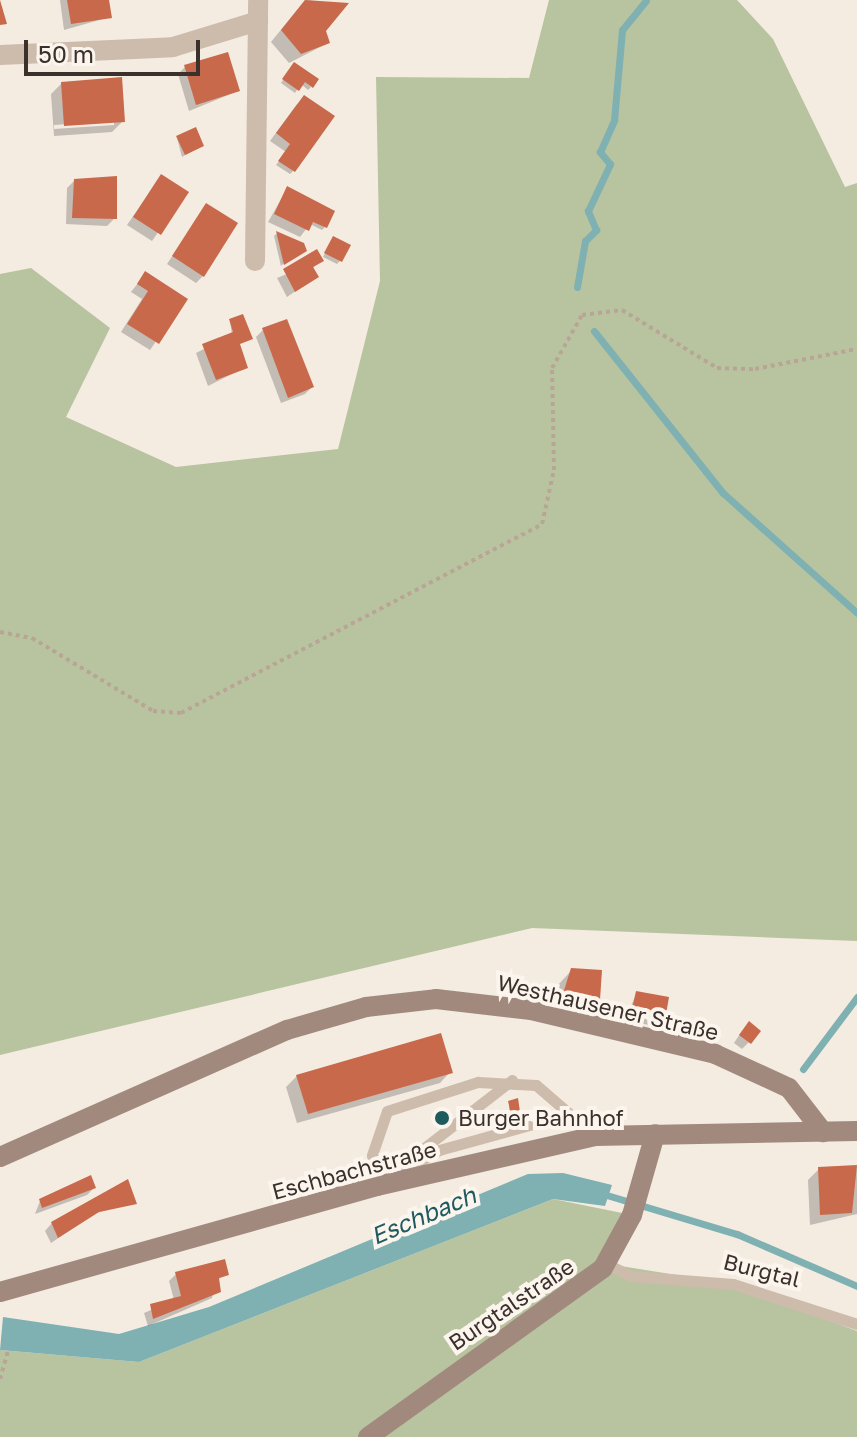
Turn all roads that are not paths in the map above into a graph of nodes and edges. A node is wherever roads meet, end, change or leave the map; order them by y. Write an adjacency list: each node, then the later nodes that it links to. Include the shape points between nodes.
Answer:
1 (258, 10): 2 (street, via 173,47); 3 (street)
2 (0, 55)
3 (255, 261)
4 (512, 1080): 5 (lane, via 536,1085); 11 (lane); 11 (lane, via 478,1082 387,1111 372,1155)
5 (569, 1114): 9 (lane); 11 (lane, via 439,1150)
6 (857, 1131): 7 (main road)
7 (823, 1132): 8 (main road, Eschbachstraße); 10 (main road, Westhausener Straße, via 789,1088 715,1054 531,1010 436,999 366,1007 287,1030)
8 (655, 1134): 9 (main road, Eschbachstraße); 12 (main road, Burgtalstraße, via 632,1215)
9 (595, 1136): 11 (main road, Eschbachstraße)
10 (0, 1157)
11 (377, 1186): 13 (main road, Eschbachstraße)
12 (607, 1264): 14 (lane, Burgtal, via 631,1276 733,1284); 15 (main road, Burgtalstraße)
13 (0, 1292)
14 (857, 1324)
15 (368, 1437)

